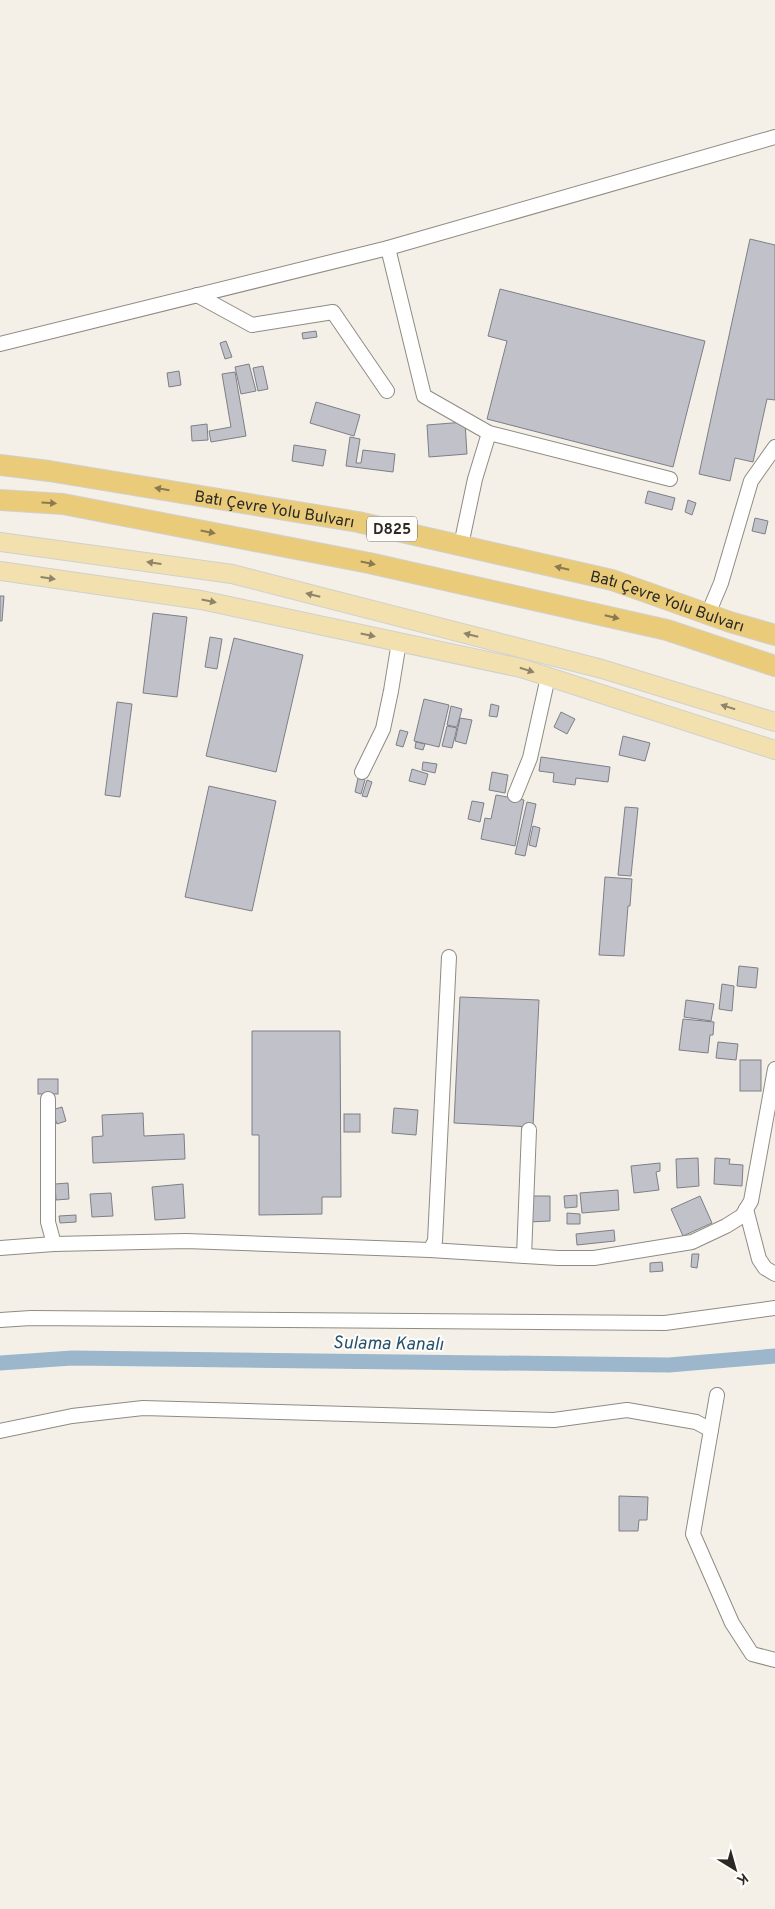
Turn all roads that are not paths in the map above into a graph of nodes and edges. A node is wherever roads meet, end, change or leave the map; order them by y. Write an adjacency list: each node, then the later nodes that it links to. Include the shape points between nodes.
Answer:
1 (775, 137): 2 (street)
2 (388, 248): 3 (street); 6 (street, via 424,396)
3 (197, 295): 4 (street); 5 (street, via 252,325 333,312)
4 (0, 344)
5 (387, 391)
6 (489, 433): 9 (street); 12 (street, via 474,479)
7 (775, 447): 14 (street, via 751,481 721,583)
8 (0, 465): 12 (highway, Batı Çevre Yolu Bulvarı / D825, one-way to 8, via 358,522)
9 (670, 479)
10 (0, 500): 17 (highway, Batı Çevre Yolu Bulvarı / D825, one-way to 17, via 63,504 369,563 667,630)
11 (0, 542): 19 (main road, one-way to 11, via 602,669 232,574)
12 (462, 545): 14 (highway, Batı Çevre Yolu Bulvarı / D825, one-way to 12, via 612,580)
13 (0, 570): 16 (main road, one-way to 16, via 201,600)
14 (708, 614): 15 (highway, Batı Çevre Yolu Bulvarı / D825)
15 (775, 635)
16 (399, 642): 18 (main road, one-way to 18, via 521,668); 21 (street, via 383,729)
17 (775, 666)
18 (548, 677): 20 (main road); 22 (street, via 530,758)
19 (775, 722)
20 (775, 750)
21 (362, 772)
22 (515, 795)
23 (448, 957): 30 (street, via 435,1241)
24 (775, 1069): 27 (street, via 751,1201)
25 (48, 1099): 28 (street, via 48,1222)
26 (528, 1130): 31 (street)
27 (746, 1209): 31 (street, via 742,1216 726,1226 692,1242 594,1258); 32 (street, via 759,1259)
28 (54, 1244): 29 (street); 30 (street, via 186,1241)
29 (0, 1248)
30 (430, 1250): 31 (street)
31 (524, 1256)
32 (775, 1274)
33 (775, 1308): 34 (street, via 665,1323)
34 (0, 1320)
35 (717, 1395): 36 (street)
36 (711, 1430): 37 (street, via 696,1422 627,1410 554,1420 143,1408 72,1416); 38 (street, via 693,1534 732,1623 752,1654)
37 (0, 1431)
38 (775, 1660)

